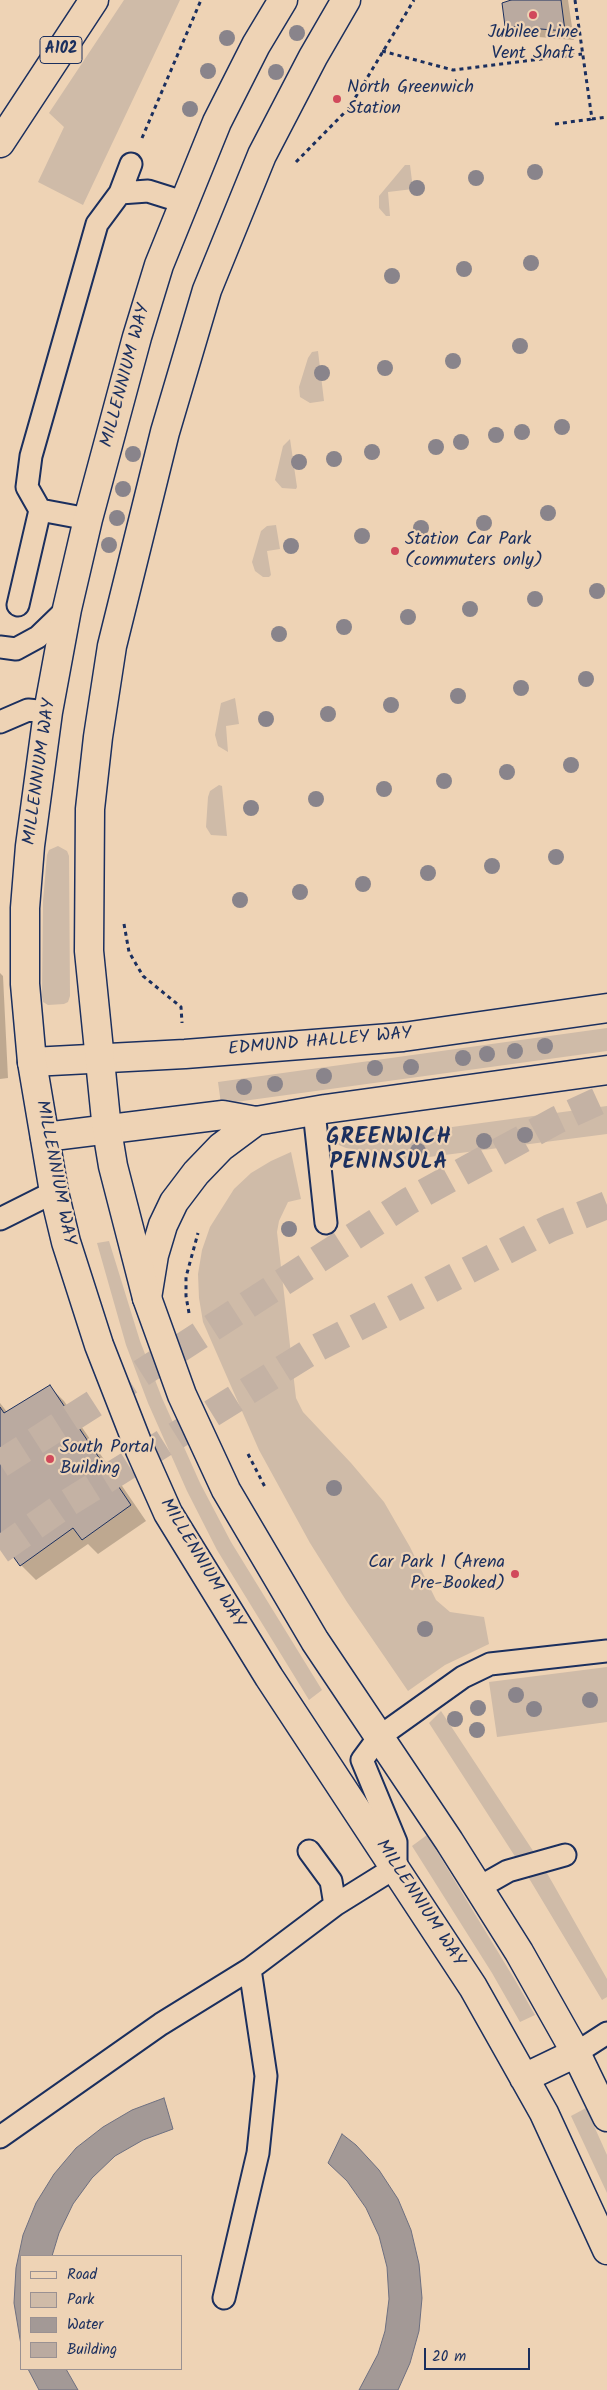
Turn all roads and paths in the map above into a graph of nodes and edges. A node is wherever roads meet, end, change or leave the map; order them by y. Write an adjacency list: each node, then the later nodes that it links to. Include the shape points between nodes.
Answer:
1 (94, 0): 12 (main road, A102)
2 (201, 0): 13 (path)
3 (283, 0): 16 (main road, MILLENNIUM WAY, via 217,122)
4 (346, 0): 27 (main road, via 262,155 207,290 163,441 112,646 90,808 89,951)
5 (414, 0): 7 (path)
6 (575, 0): 8 (path)
7 (382, 52): 8 (path, via 453,70); 14 (path, via 349,108)
8 (582, 54): 10 (path)
9 (607, 117): 10 (path)
10 (592, 119): 11 (path)
11 (555, 124)
12 (0, 143)
13 (131, 164): 15 (lane)
14 (295, 164)
15 (120, 193): 16 (lane, via 148,191); 17 (lane, via 97,224 31,456 27,487)
16 (183, 202): 18 (main road, MILLENNIUM WAY, via 158,265 142,318)
17 (40, 510): 18 (lane); 19 (lane)
18 (88, 519): 20 (main road, MILLENNIUM WAY)
19 (18, 605)
20 (67, 608): 21 (lane, via 38,637 16,649); 22 (main road, MILLENNIUM WAY)
21 (0, 647)
22 (48, 712): 23 (lane, via 28,710); 28 (main road, MILLENNIUM WAY, via 25,908 25,984)
23 (0, 722)
24 (122, 917): 26 (path, via 129,952 143,976 181,1007)
25 (607, 1008): 27 (main road, EDMUND HALLEY WAY, via 403,1037 185,1054)
26 (182, 1013)
27 (99, 1057): 28 (main road, EDMUND HALLEY WAY); 32 (main road)
28 (32, 1062): 33 (main road, MILLENNIUM WAY)
29 (607, 1070): 30 (main road)
30 (314, 1111): 31 (main road); 37 (lane)
31 (256, 1121): 32 (main road, via 223,1116); 38 (main road, via 221,1147 174,1202 154,1254)
32 (107, 1130): 33 (main road); 38 (main road, via 113,1166)
33 (45, 1137): 34 (main road, MILLENNIUM WAY)
34 (54, 1192): 35 (lane); 46 (main road, MILLENNIUM WAY, via 66,1242 99,1346 168,1513 268,1677)
35 (0, 1219)
36 (201, 1224): 39 (path, via 187,1274)
37 (326, 1224)
38 (147, 1298): 43 (main road, via 182,1396 226,1490 315,1641)
39 (189, 1315)
40 (245, 1449): 41 (path)
41 (259, 1475)
42 (607, 1651): 43 (lane, via 490,1664 463,1678)
43 (379, 1737): 46 (lane, via 362,1760 396,1842); 47 (main road)
44 (309, 1851): 48 (lane, via 331,1881)
45 (565, 1855): 47 (lane, via 508,1871)
46 (396, 1867): 48 (lane); 52 (main road, MILLENNIUM WAY, via 473,1987)
47 (478, 1888): 51 (main road)
48 (335, 1905): 49 (lane)
49 (250, 1969): 54 (lane, via 162,2024); 56 (lane, via 266,2076 258,2154)
50 (607, 2033): 51 (lane)
51 (576, 2053): 52 (main road); 53 (main road)
52 (524, 2078): 55 (main road, MILLENNIUM WAY, via 544,2113)
53 (607, 2117)
54 (0, 2137)
55 (607, 2250)
56 (224, 2298)

